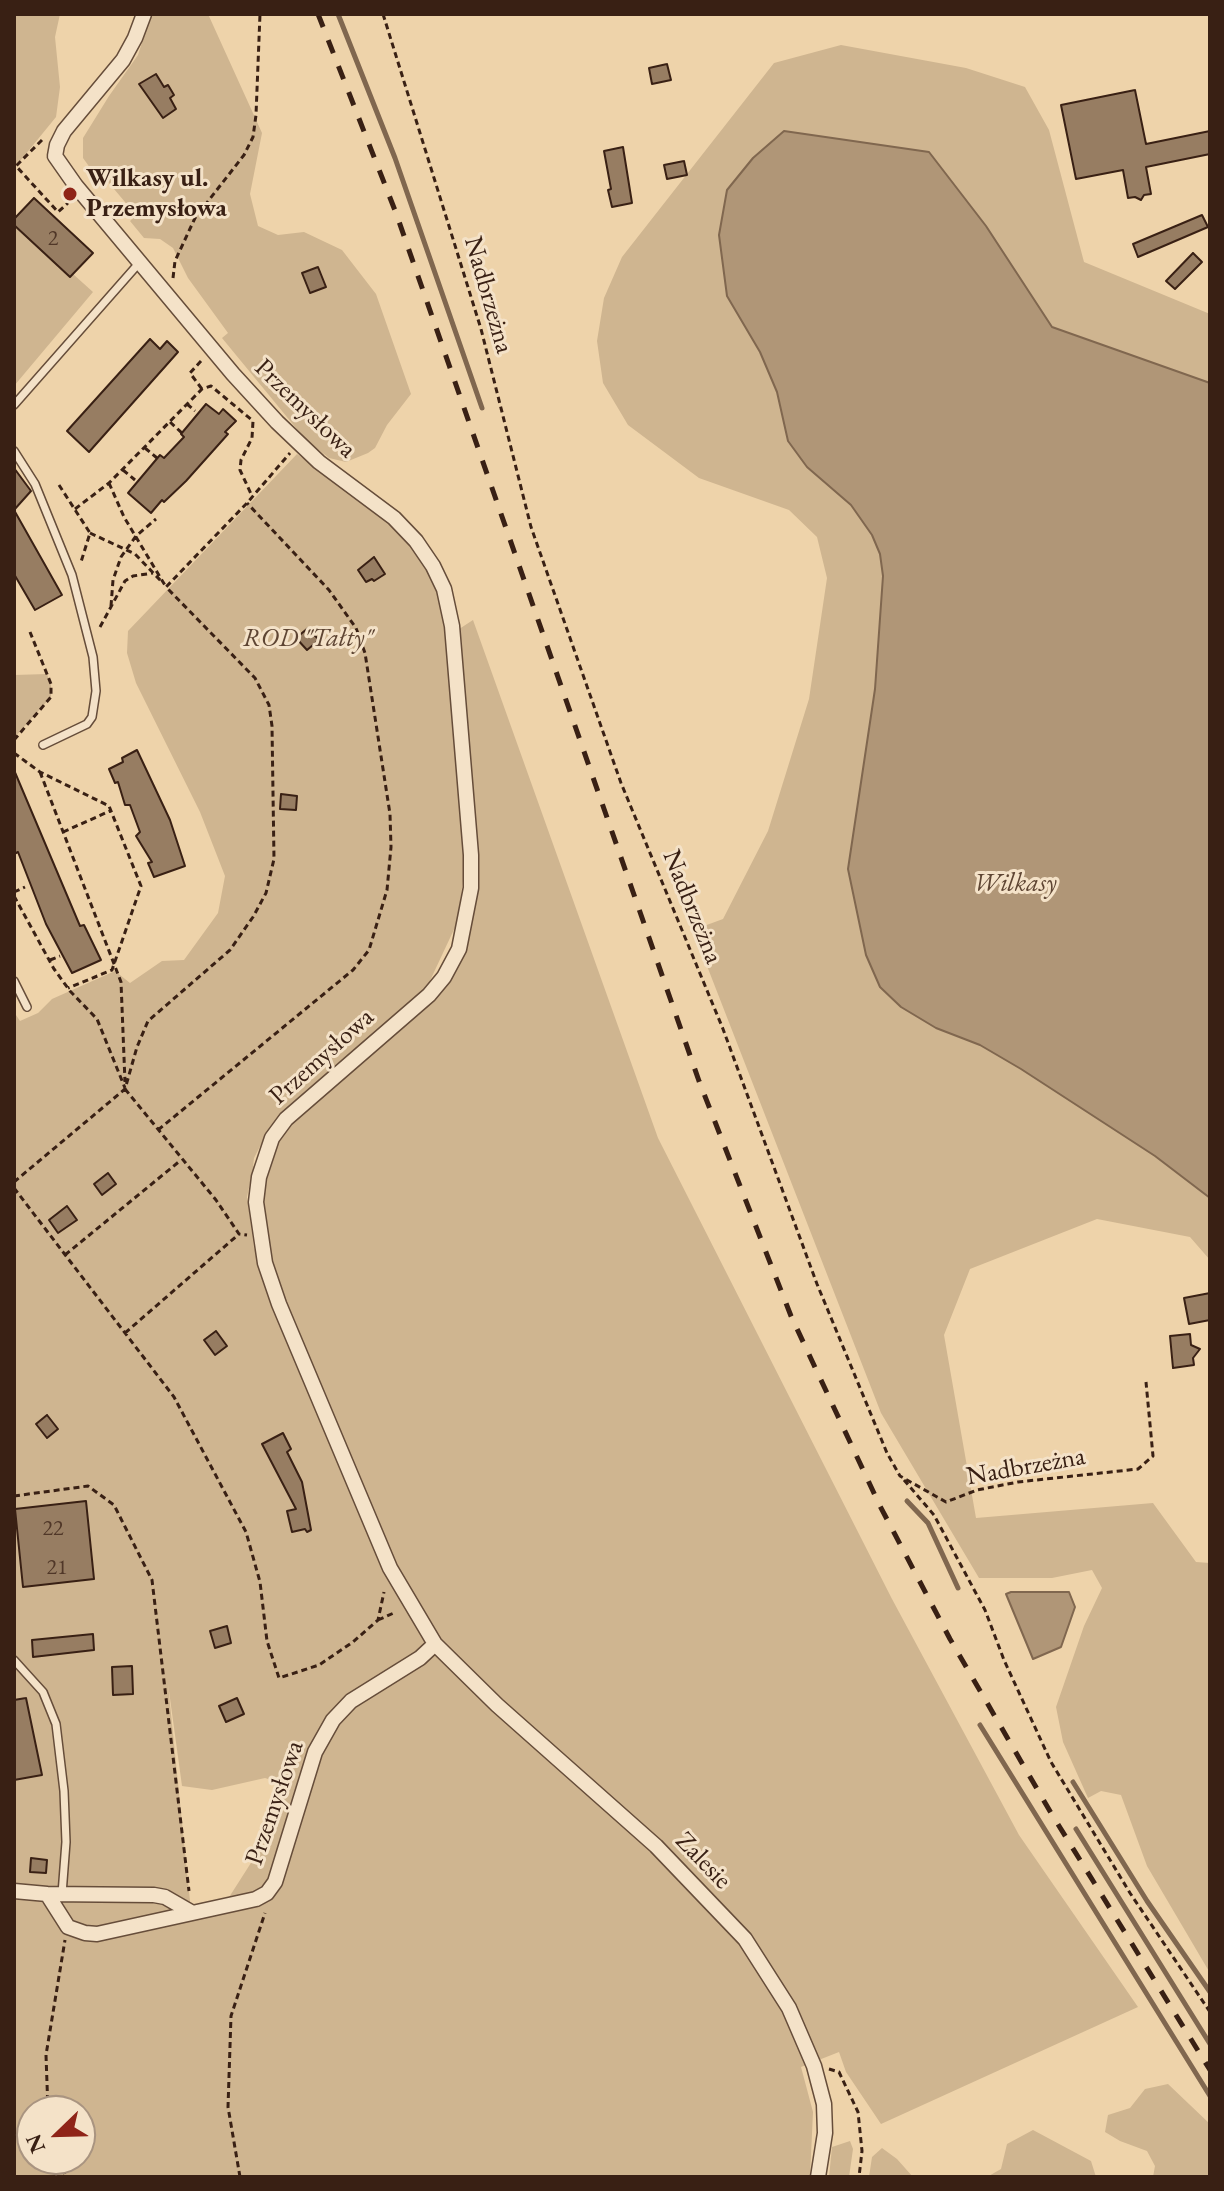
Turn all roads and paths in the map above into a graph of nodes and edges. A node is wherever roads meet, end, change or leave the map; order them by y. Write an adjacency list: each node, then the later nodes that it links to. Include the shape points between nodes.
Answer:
1 (144, 14): 6 (street, Przemysłowa, via 123,60 64,131 55,156)
2 (260, 14): 7 (path, via 253,137 195,218 175,261 173,276 180,296)
3 (383, 14): 60 (path, Nadbrzeżna, via 481,329 531,527 621,783 723,1029 817,1284)
4 (48, 134): 5 (path, via 16,166 58,212)
5 (75, 197)
6 (140, 262): 7 (street, Przemysłowa); 11 (lane)
7 (176, 305): 15 (street, Przemysłowa)
8 (190, 373): 9 (path)
9 (202, 389): 10 (path); 22 (path, via 211,386 253,421 240,470)
10 (187, 404): 12 (path); 13 (path)
11 (14, 405)
12 (195, 411)
13 (170, 422): 14 (path); 16 (path)
14 (182, 433)
15 (297, 443): 22 (path); 56 (street, Przemysłowa, via 394,518 416,541 444,589 454,641 471,888 459,949 444,977 286,1119 272,1138 259,1177)
16 (144, 447): 18 (path); 19 (path)
17 (14, 451): 35 (lane, via 35,484 72,575 93,657 92,717)
18 (157, 458)
19 (123, 469): 20 (path); 21 (path)
20 (135, 480)
21 (109, 483): 24 (path); 27 (path)
22 (252, 497): 23 (path)
23 (247, 503): 30 (path); 51 (path, via 329,590 356,628 368,668 390,814 387,890 369,950 353,970)
24 (75, 509)
25 (156, 519): 27 (path)
26 (90, 533): 28 (path)
27 (136, 536): 28 (path); 30 (path)
28 (125, 550): 29 (path); 31 (path, via 113,580)
29 (153, 573): 30 (path); 31 (path, via 128,578)
30 (166, 587): 50 (path, via 255,678 269,705 274,859 266,893 230,950 148,1021)
31 (111, 606): 32 (path)
32 (100, 627)
33 (30, 632): 34 (path, via 51,697)
34 (14, 740)
35 (43, 745)
36 (14, 753): 37 (path)
37 (40, 772): 38 (path); 39 (path)
38 (110, 811): 39 (path); 46 (path, via 141,886)
39 (63, 832): 46 (path)
40 (25, 887): 41 (path)
41 (14, 894): 43 (path)
42 (40, 923): 43 (path)
43 (32, 927): 45 (path)
44 (60, 956): 45 (path)
45 (50, 960): 48 (path)
46 (116, 963): 48 (path, via 112,970); 50 (path)
47 (14, 981): 49 (lane)
48 (68, 988): 50 (path, via 97,1019)
49 (27, 1007)
50 (125, 1089): 51 (path); 53 (path)
51 (158, 1130): 52 (path)
52 (181, 1160): 55 (path); 57 (path)
53 (14, 1182)
54 (14, 1188): 57 (path)
55 (239, 1234): 56 (path); 58 (path)
56 (259, 1236): 62 (street, Przemysłowa, via 279,1304)
57 (65, 1255): 58 (path)
58 (125, 1333): 64 (path, via 174,1397 246,1532 279,1678 319,1665)
59 (1146, 1382): 60 (path, Nadbrzeżna, via 1153,1456 1138,1469 1018,1482 946,1502)
60 (900, 1476): 72 (path, via 934,1515 985,1610 1051,1762)
61 (14, 1496): 69 (path, via 88,1486 114,1505 152,1580)
62 (390, 1568): 63 (street, Przemysłowa); 64 (path)
63 (410, 1605): 64 (path); 65 (street, Przemysłowa)
64 (378, 1620)
65 (435, 1644): 69 (street, Przemysłowa, via 351,1701 333,1720 315,1752 275,1882 267,1893); 73 (street, Zalesie, via 656,1846 745,1939 789,2008)
66 (14, 1660): 68 (lane, via 43,1692 56,1724 66,1842)
67 (14, 1891): 68 (street)
68 (54, 1894): 69 (street, via 154,1895); 71 (street)
69 (191, 1912): 71 (street, Przemysłowa, via 97,1934)
70 (265, 1912): 75 (path, via 231,2016 228,2107)
71 (68, 1927): 74 (path, via 46,2055)
72 (1210, 2012)
73 (814, 2066): 76 (street, Zalesie, via 824,2104); 77 (path, via 839,2072 858,2112)
74 (47, 2095)
75 (240, 2177)
76 (818, 2177)
77 (859, 2177)

